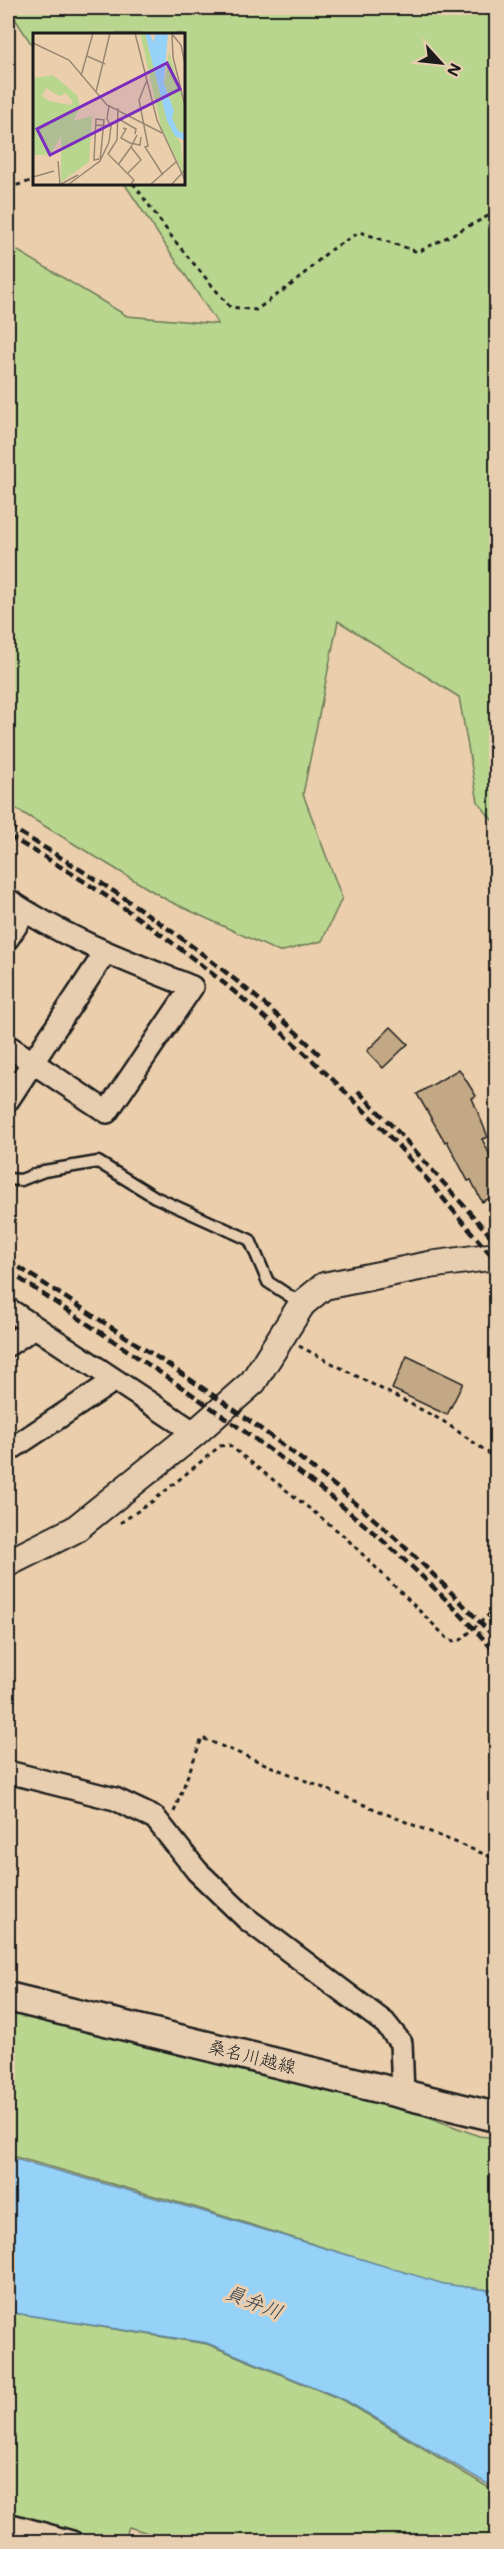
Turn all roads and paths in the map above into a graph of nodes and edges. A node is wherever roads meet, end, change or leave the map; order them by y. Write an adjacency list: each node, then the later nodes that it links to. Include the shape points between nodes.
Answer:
1 (33, 180): 3 (path)
2 (134, 184): 4 (path, via 230,307 256,310 330,250 360,232 418,252)
3 (8, 188)
4 (496, 212)
5 (8, 900): 6 (street)
6 (25, 912): 7 (street); 8 (street)
7 (8, 939)
8 (105, 953): 10 (street); 10 (street, via 192,987 107,1112)
9 (8, 1046): 10 (street)
10 (33, 1062): 11 (street)
11 (8, 1100)
12 (8, 1179): 14 (lane, via 21,1180 44,1170 98,1162 155,1197 250,1240 268,1282)
13 (496, 1256): 14 (street, via 324,1286)
14 (302, 1304): 17 (street)
15 (8, 1309): 16 (street)
16 (34, 1327): 18 (street); 19 (street)
17 (281, 1337): 20 (street, via 253,1382); 22 (path, via 443,1421)
18 (8, 1345)
19 (115, 1380): 20 (street); 21 (street)
20 (195, 1433): 24 (street, via 74,1530)
21 (8, 1451)
22 (496, 1458)
23 (153, 1501): 25 (path, via 220,1446 229,1445 343,1535 450,1641 461,1640)
24 (8, 1563)
25 (496, 1608)
26 (8, 1772): 27 (street, via 115,1799 155,1818)
27 (166, 1832): 28 (path, via 202,1738); 30 (street, via 197,1871 247,1919 385,2023 400,2043)
28 (496, 1859)
29 (8, 1997): 30 (main road, 桑名川越線)
30 (404, 2093): 31 (main road, 桑名川越線)
31 (496, 2117)
32 (8, 2524): 33 (street)
33 (72, 2541)

